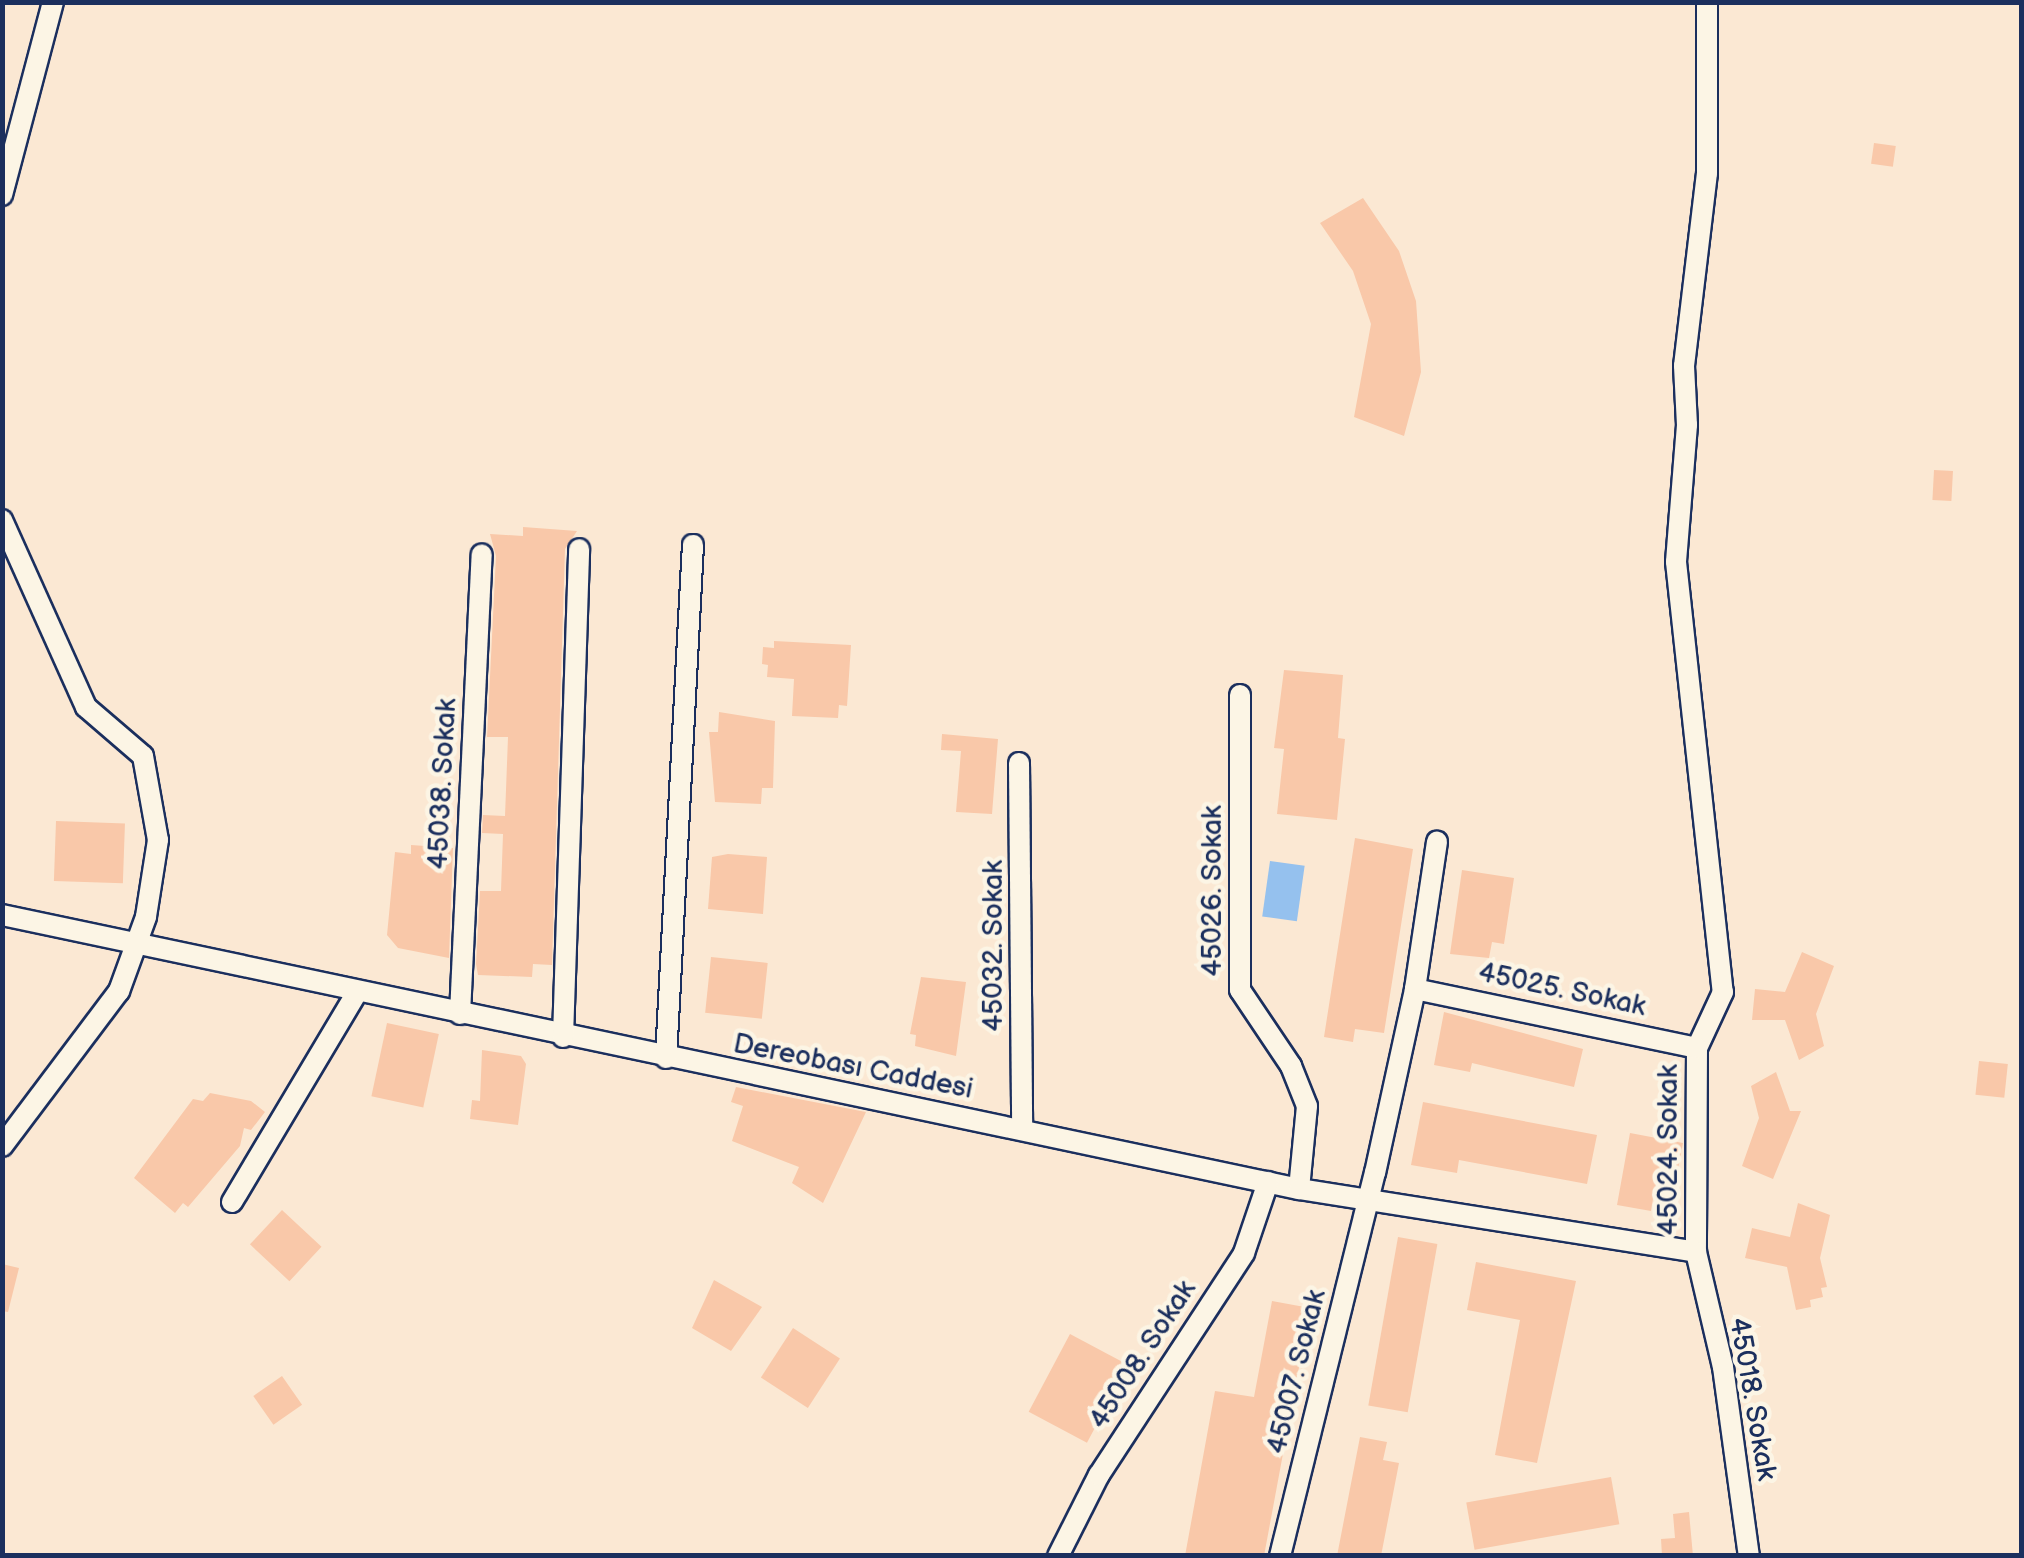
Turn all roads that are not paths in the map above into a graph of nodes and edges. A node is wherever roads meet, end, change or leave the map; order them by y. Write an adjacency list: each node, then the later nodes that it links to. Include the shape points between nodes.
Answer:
1 (53, 2): 3 (street)
2 (1706, 2): 17 (street, via 1707,173 1684,366 1687,424 1676,562 1722,992)
3 (2, 196)
4 (2, 520): 12 (street, via 86,707 143,756 158,840 146,917)
5 (692, 546): 18 (street)
6 (579, 549): 16 (street)
7 (482, 556): 15 (street, 45038. Sokak)
8 (1240, 695): 22 (street, 45026. Sokak, via 1240,990 1291,1066 1308,1106)
9 (1019, 763): 19 (street, 45032. Sokak)
10 (1436, 842): 13 (street)
11 (2, 915): 12 (street, Dereobası Caddesi)
12 (132, 944): 14 (street, Dereobası Caddesi); 20 (street, via 107,1012)
13 (1415, 989): 17 (street, 45025. Sokak); 23 (street)
14 (356, 994): 15 (street, Dereobası Caddesi); 24 (street)
15 (460, 1014): 16 (street, Dereobası Caddesi)
16 (563, 1037): 18 (street, Dereobası Caddesi)
17 (1697, 1048): 25 (street, 45024. Sokak)
18 (666, 1058): 19 (street, Dereobası Caddesi)
19 (1022, 1128): 21 (street, Dereobası Caddesi)
20 (2, 1146)
21 (1268, 1182): 22 (street, Dereobası Caddesi); 26 (street, 45008. Sokak, via 1244,1252 1099,1475)
22 (1299, 1188): 23 (street, Dereobası Caddesi)
23 (1367, 1201): 25 (street, Dereobası Caddesi); 27 (street, 45007. Sokak)
24 (232, 1202)
25 (1696, 1252): 28 (street, 45018. Sokak, via 1723,1367)
26 (1058, 1556)
27 (1280, 1556)
28 (1750, 1556)

